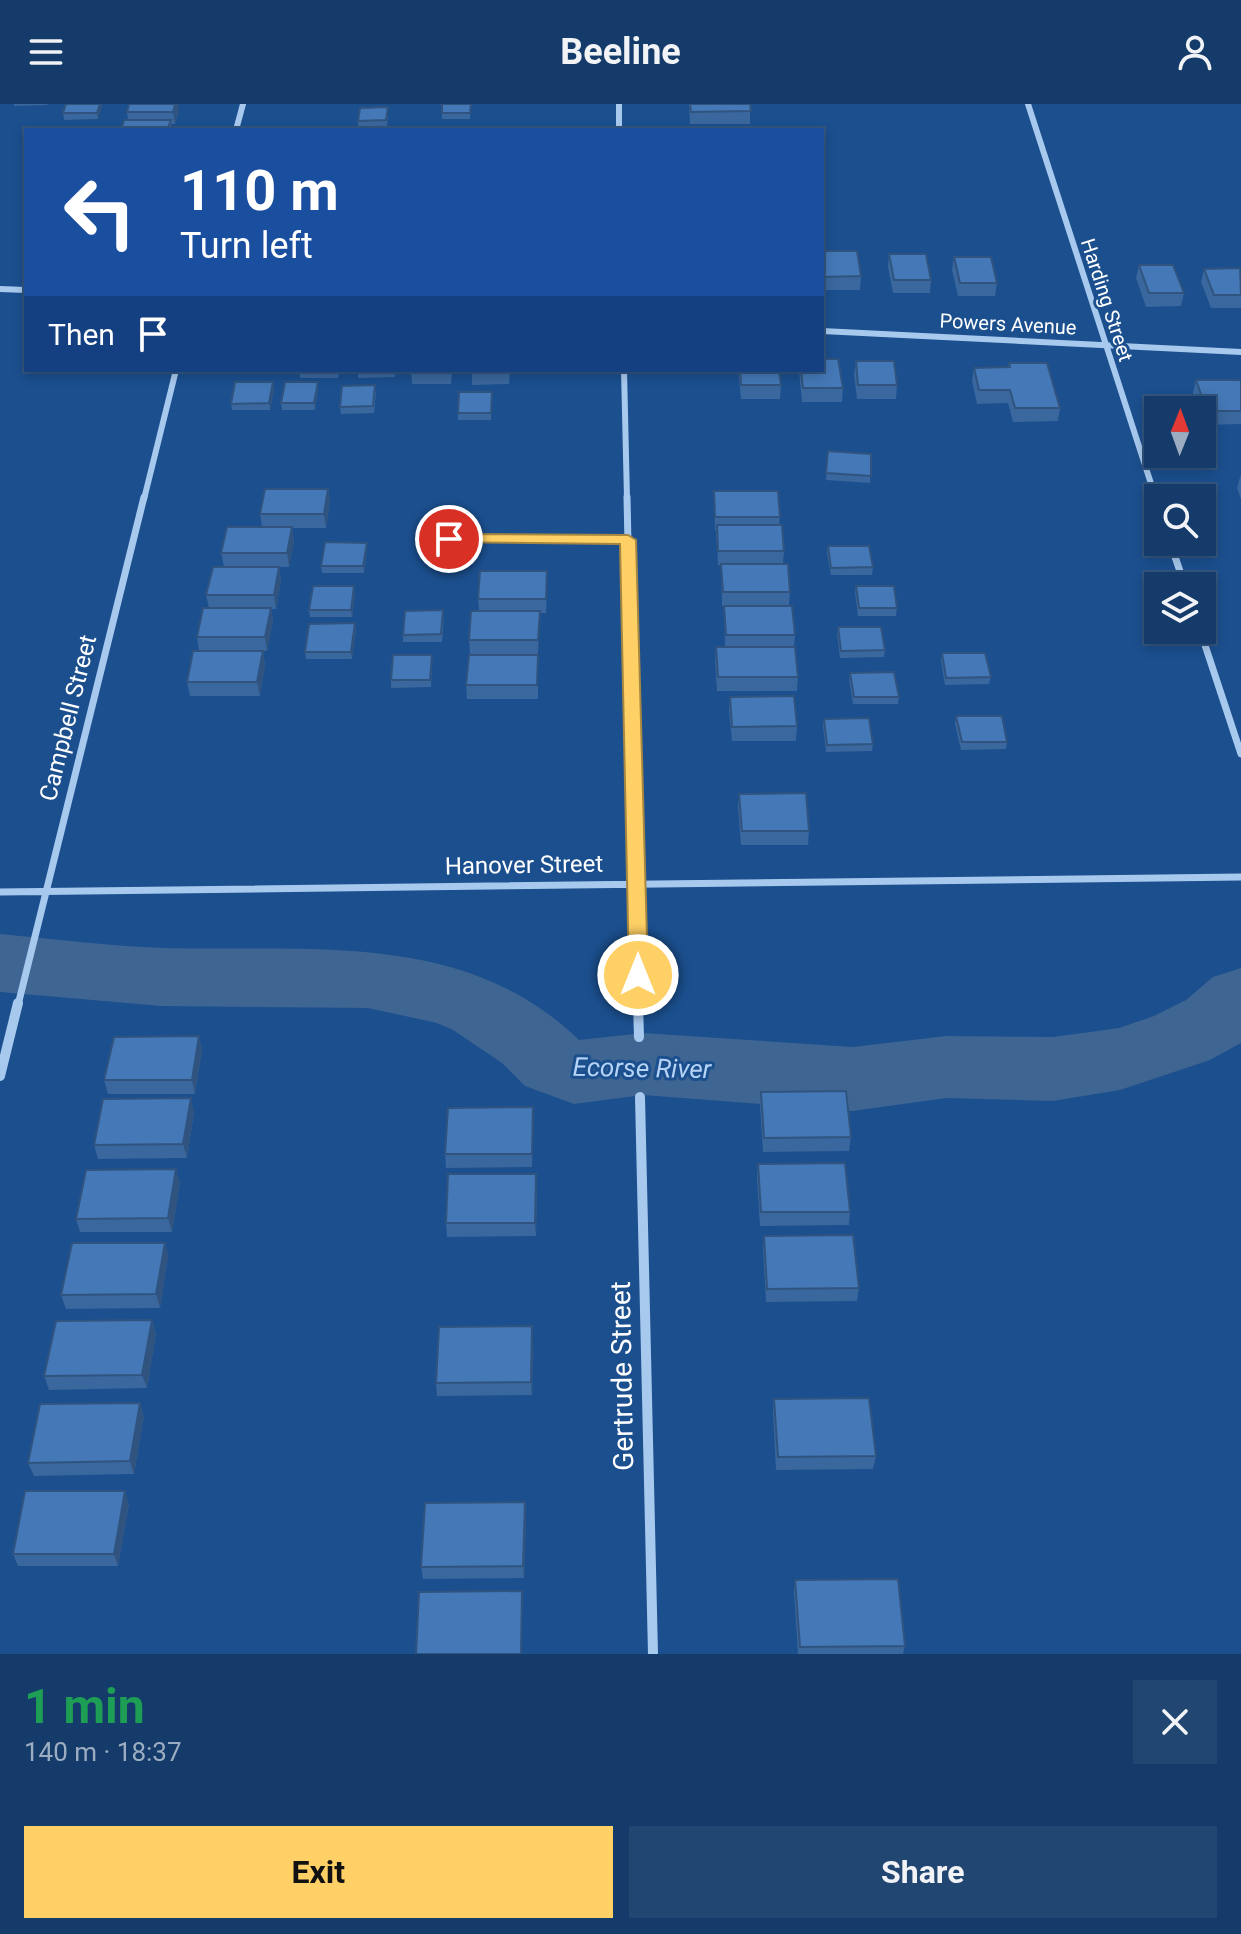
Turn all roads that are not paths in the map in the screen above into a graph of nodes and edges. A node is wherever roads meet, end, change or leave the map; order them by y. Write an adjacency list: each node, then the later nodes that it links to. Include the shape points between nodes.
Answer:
1 (243, 104): 4 (street)
2 (619, 104): 5 (street)
3 (1028, 104): 9 (street, Harding Street)
4 (237, 128)
5 (619, 128)
6 (0, 289): 7 (street)
7 (24, 290)
8 (824, 331): 9 (street, Powers Avenue)
9 (1105, 345): 10 (street, Powers Avenue); 13 (street, Harding Street)
10 (1241, 352)
11 (175, 372): 21 (street, Campbell Street)
12 (624, 372): 15 (street)
13 (1151, 484)
14 (421, 539): 15 (lane)
15 (628, 540): 19 (street)
16 (1205, 644): 17 (street)
17 (1241, 754)
18 (1241, 877): 19 (street, Hanover Street)
19 (637, 883): 21 (street, Hanover Street); 22 (street)
20 (0, 892): 21 (street, Hanover Street)
21 (45, 892): 23 (street, Campbell Street)
22 (639, 1037)
23 (0, 1076)
24 (640, 1097): 25 (street, Gertrude Street)
25 (653, 1654)

